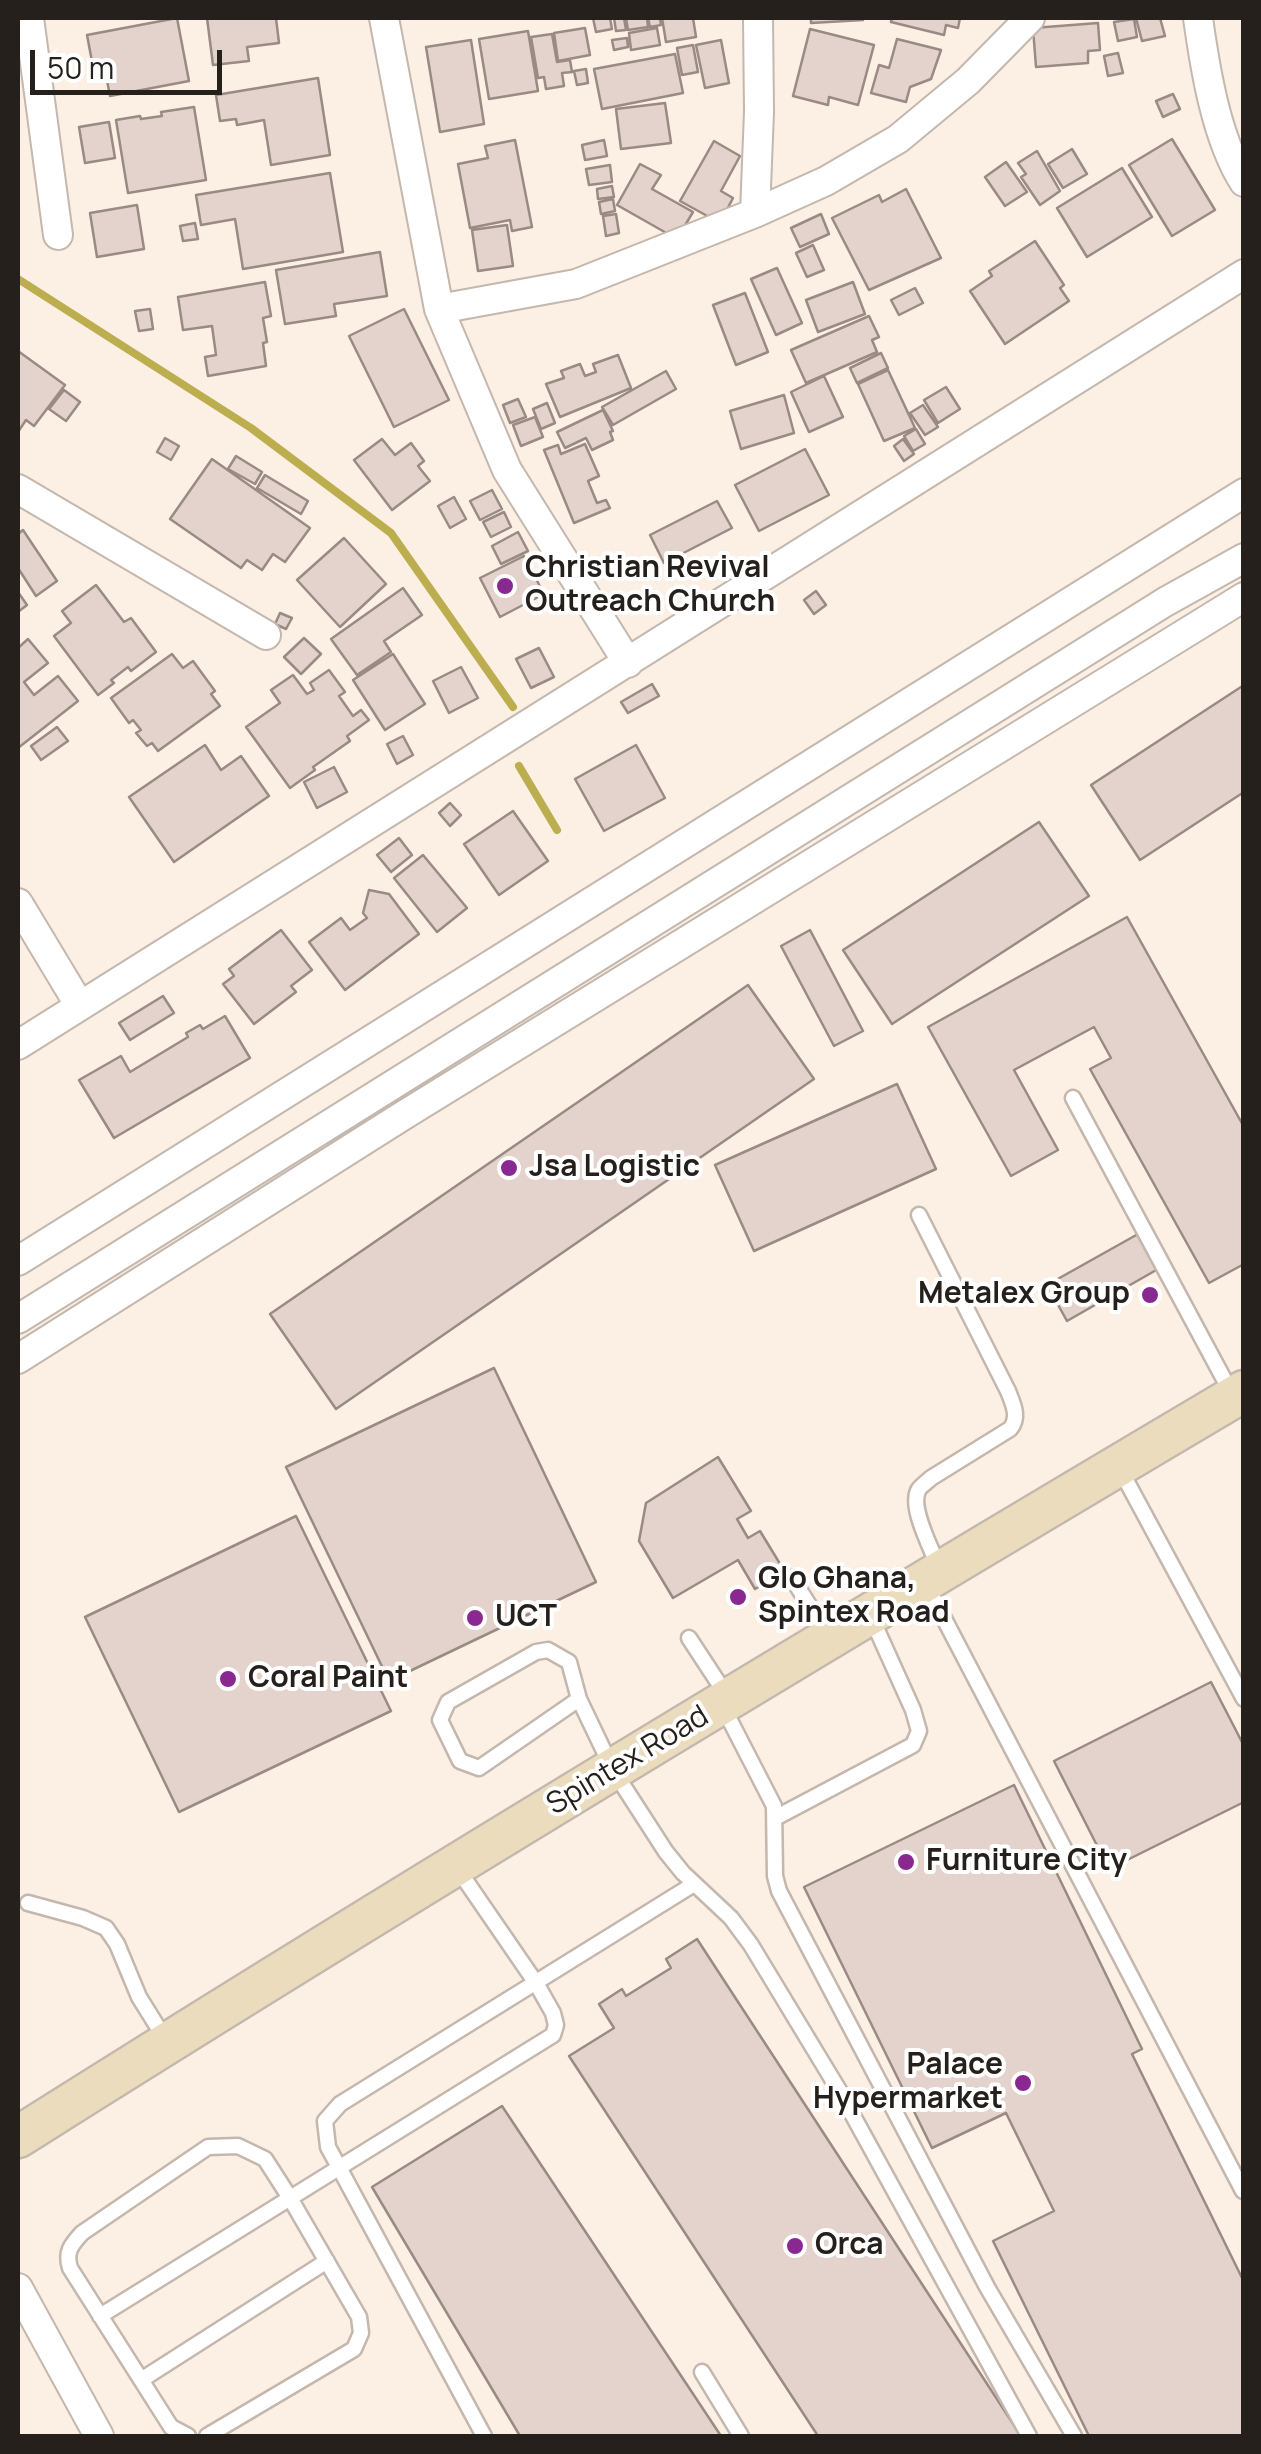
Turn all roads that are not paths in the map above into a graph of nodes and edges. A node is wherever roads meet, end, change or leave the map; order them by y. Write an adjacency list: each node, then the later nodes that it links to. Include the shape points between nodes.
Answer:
1 (29, 18): 8 (street)
2 (384, 18): 10 (street)
3 (758, 18): 7 (street)
4 (1030, 18): 7 (street, via 898,140)
5 (1198, 18): 6 (street, via 1206,70)
6 (1244, 182)
7 (754, 214): 10 (street, via 576,284)
8 (58, 235)
9 (1244, 274): 16 (street)
10 (439, 309): 16 (street, via 507,470)
11 (18, 490): 15 (street)
12 (1244, 493): 22 (street)
13 (1244, 558): 23 (street)
14 (1244, 597): 24 (street)
15 (266, 635)
16 (628, 663): 18 (street)
17 (18, 903): 18 (street)
18 (80, 1006): 19 (street)
19 (18, 1045)
20 (1072, 1098): 25 (lane)
21 (920, 1215): 27 (lane, via 1016,1412 1010,1429 920,1488 918,1514)
22 (18, 1260)
23 (18, 1319)
24 (18, 1358)
25 (1238, 1394): 26 (main road, Spintex Road)
26 (1118, 1466): 27 (main road, Spintex Road); 33 (lane)
27 (932, 1576): 29 (main road, Spintex Road); 44 (lane)
28 (792, 1578): 31 (lane)
29 (870, 1614): 31 (main road, Spintex Road); 36 (lane, via 913,1710 913,1745)
30 (690, 1638): 34 (lane)
31 (829, 1638): 34 (main road, Spintex Road)
32 (578, 1699): 32 (lane, via 479,1768 460,1761 440,1720 448,1702 548,1650 568,1662); 35 (lane)
33 (1244, 1699)
34 (725, 1702): 35 (main road, Spintex Road); 36 (lane)
35 (613, 1770): 37 (main road, Spintex Road); 38 (lane)
36 (775, 1818): 57 (lane, via 779,1891 987,2286)
37 (456, 1866): 40 (lane); 41 (main road, Spintex Road)
38 (694, 1884): 40 (lane); 56 (lane, via 761,1961)
39 (28, 1903): 41 (lane, via 106,1928)
40 (536, 1982): 43 (lane, via 340,2104 325,2121); 43 (lane, via 553,2013 553,2034)
41 (168, 2043): 42 (main road, Spintex Road)
42 (18, 2138)
43 (340, 2167): 45 (lane); 54 (lane)
44 (1244, 2191)
45 (290, 2198): 46 (lane); 48 (lane); 48 (lane, via 265,2160 251,2151 208,2147 70,2245 70,2268)
46 (327, 2261): 50 (lane); 53 (lane, via 359,2317 354,2349)
47 (18, 2288): 51 (street)
48 (100, 2316): 50 (lane)
49 (702, 2372): 55 (lane)
50 (141, 2380): 52 (lane, via 171,2427)
51 (99, 2436)
52 (188, 2436)
53 (208, 2436)
54 (484, 2436)
55 (741, 2436)
56 (1029, 2436)
57 (1074, 2436)

